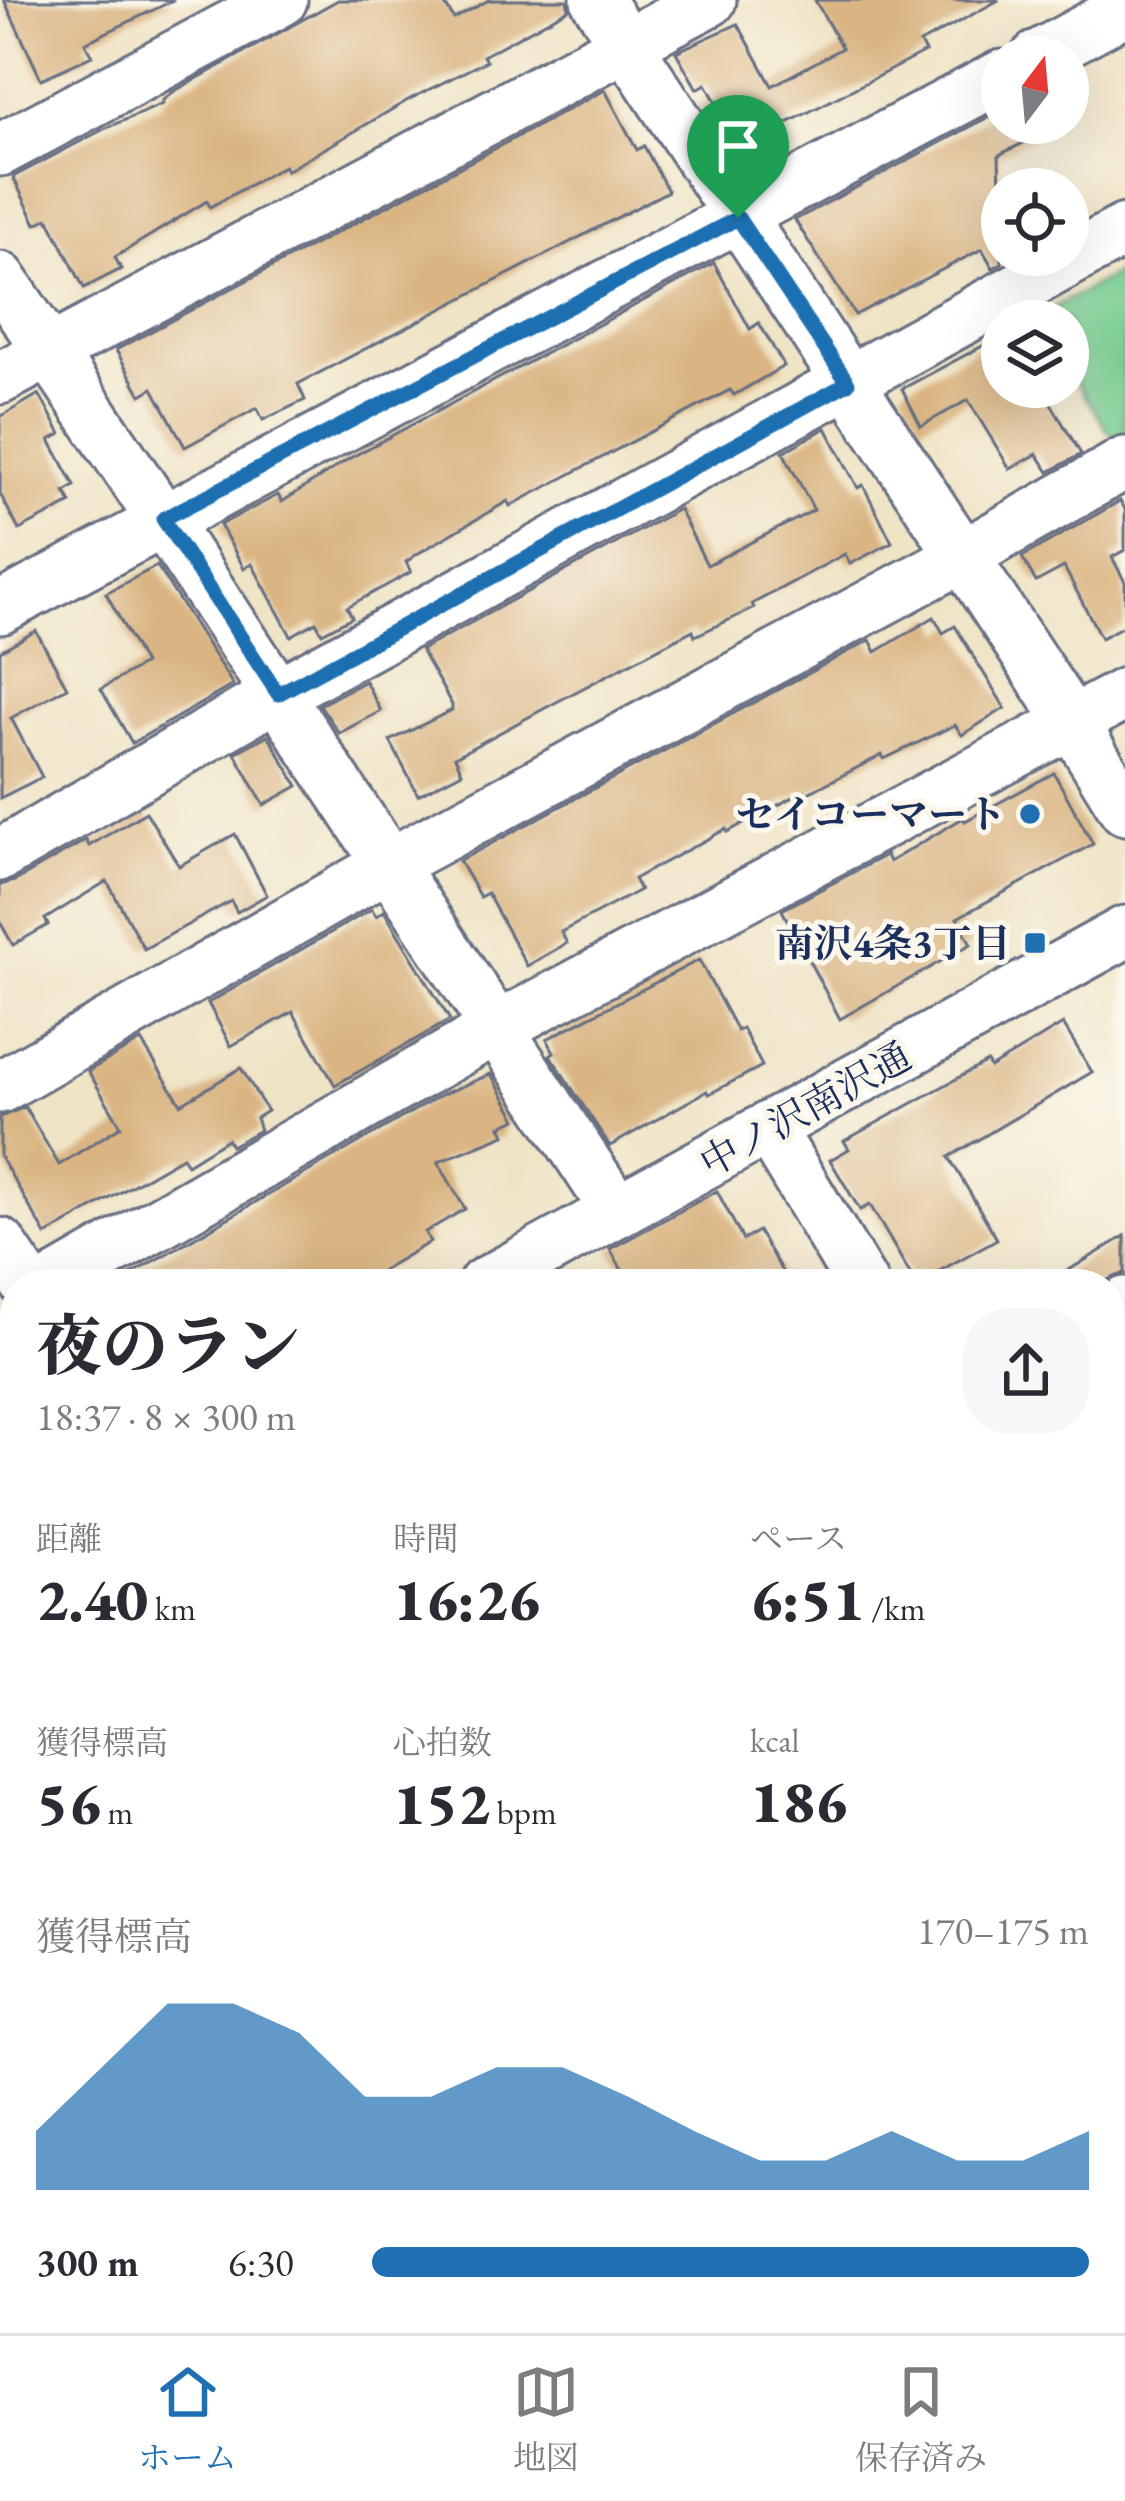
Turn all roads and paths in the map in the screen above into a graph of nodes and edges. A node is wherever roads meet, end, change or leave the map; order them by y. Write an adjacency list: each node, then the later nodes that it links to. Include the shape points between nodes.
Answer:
1 (281, 0): 8 (street)
2 (597, 0): 6 (street)
3 (710, 0): 6 (street)
4 (1125, 10): 5 (street)
5 (1076, 36)
6 (627, 46): 9 (street); 12 (street)
7 (981, 87): 9 (street)
8 (0, 150)
9 (738, 218): 14 (street); 16 (street)
10 (1125, 230): 14 (street)
11 (0, 278): 12 (street)
12 (46, 352): 13 (street); 16 (street)
13 (0, 378)
14 (848, 383): 17 (street); 19 (street)
15 (1125, 463): 17 (street)
16 (163, 519): 18 (street); 19 (street)
17 (963, 556): 21 (street); 24 (street)
18 (0, 608)
19 (278, 694): 23 (street); 24 (street)
20 (1125, 694): 21 (street)
21 (1073, 724): 22 (street); 26 (street)
22 (1125, 808)
23 (0, 854)
24 (390, 863): 26 (street); 27 (street)
25 (1125, 932): 28 (street, 中ノ沢南沢通)
26 (497, 1028): 29 (street); 33 (street)
27 (0, 1087)
28 (769, 1129): 29 (street, 中ノ沢南沢通); 34 (street)
29 (616, 1211): 31 (street, 中ノ沢南沢通)
30 (0, 1244): 32 (street)
31 (560, 1266)
32 (17, 1269)
33 (78, 1269)
34 (853, 1269)

